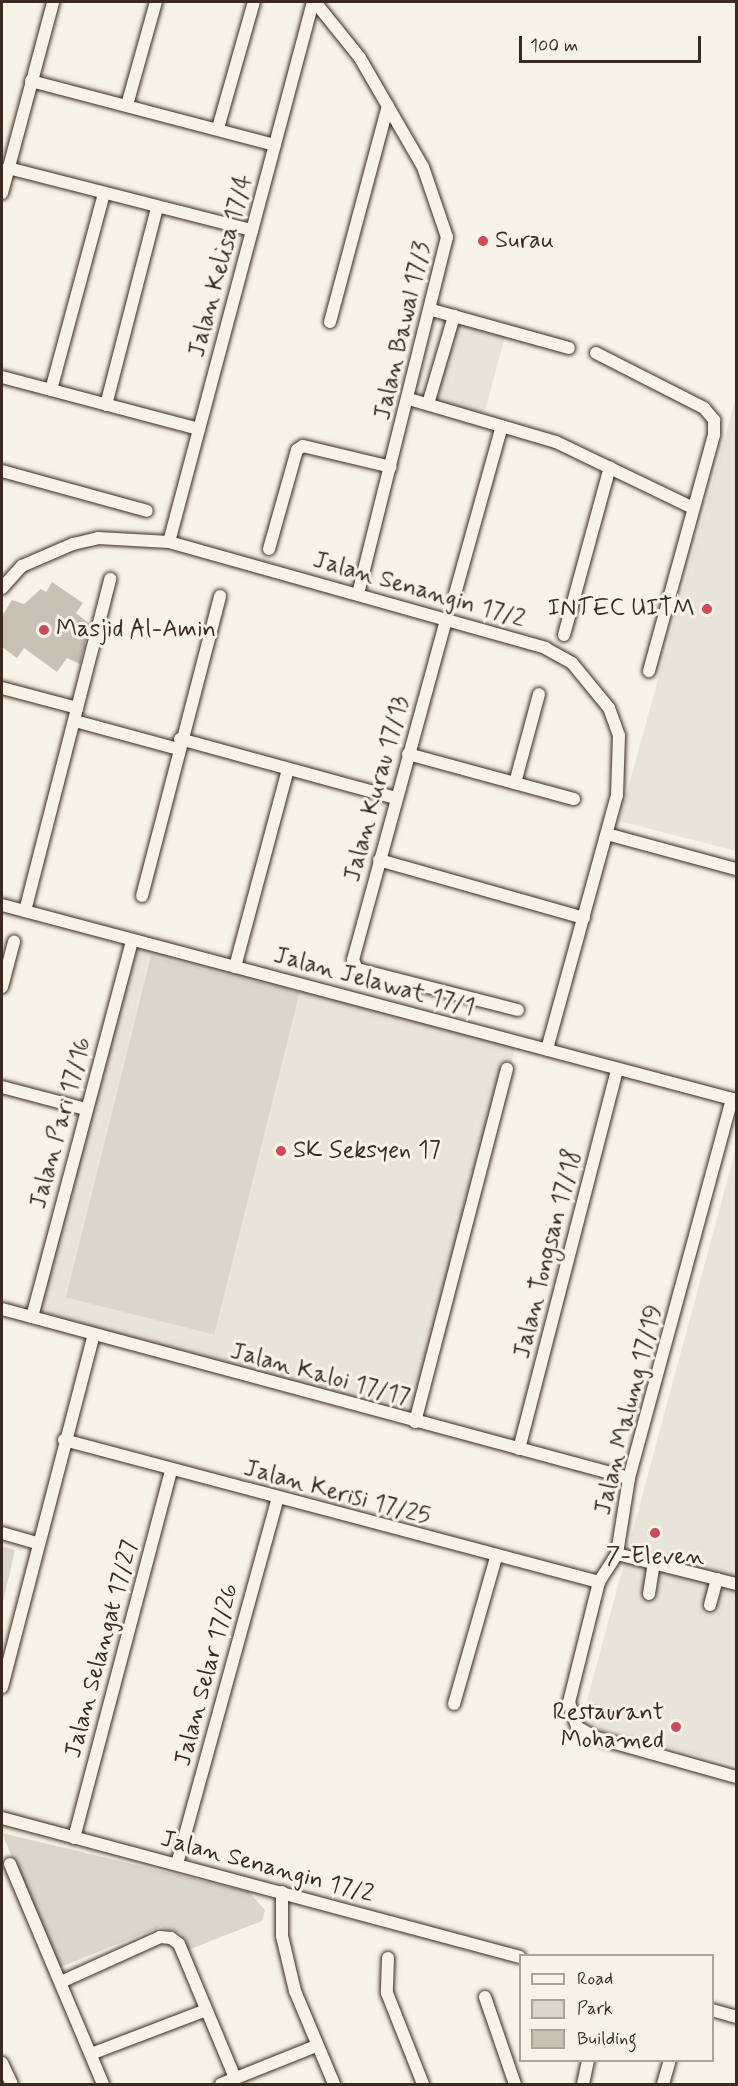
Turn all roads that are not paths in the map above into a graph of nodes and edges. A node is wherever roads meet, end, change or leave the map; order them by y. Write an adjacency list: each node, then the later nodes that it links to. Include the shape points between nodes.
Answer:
1 (53, 2): 5 (street)
2 (156, 2): 6 (street)
3 (254, 2): 8 (street)
4 (314, 2): 7 (street, Jalan Bawal 17/3, via 360,58); 9 (street, Jalan Kelisa 17/4)
5 (32, 81): 6 (street); 10 (street)
6 (127, 105): 8 (street)
7 (388, 106): 15 (street, Jalan Bawal 17/3, via 423,167 447,237); 17 (street)
8 (218, 128): 9 (street)
9 (275, 145): 14 (street, Jalan Kelisa 17/4)
10 (8, 168): 11 (street); 12 (street)
11 (2, 192)
12 (104, 194): 13 (street); 21 (street)
13 (157, 208): 14 (street); 24 (street)
14 (252, 230): 26 (street, Jalan Kelisa 17/4)
15 (432, 310): 16 (street); 22 (street, Jalan Bawal 17/3)
16 (454, 316): 18 (street); 23 (street)
17 (330, 322)
18 (569, 348)
19 (596, 353): 30 (street, via 704,408 714,420 714,435)
20 (2, 377): 21 (street)
21 (51, 390): 24 (street)
22 (409, 399): 23 (street); 27 (street, Jalan Bawal 17/3)
23 (428, 404): 25 (street)
24 (106, 405): 26 (street)
25 (502, 426): 28 (street, via 556,442); 37 (street)
26 (199, 429): 32 (street, Jalan Kelisa 17/4)
27 (391, 467): 33 (street, via 303,446 297,450); 36 (street, Jalan Bawal 17/3)
28 (610, 467): 30 (street); 40 (street)
29 (2, 471): 31 (street)
30 (693, 508): 41 (street)
31 (147, 511)
32 (169, 542): 35 (street, Jalan Senangin 17/2, via 98,538 74,544 22,566); 36 (street, Jalan Senangin 17/2)
33 (269, 549)
34 (110, 579): 44 (street)
35 (2, 588)
36 (358, 593): 39 (street, Jalan Senangin 17/2)
37 (455, 594)
38 (220, 596): 46 (street)
39 (446, 620): 47 (street, Jalan Kurau 17/13); 52 (street, Jalan Senangin 17/2, via 544,648 572,663 592,681 619,735 617,795)
40 (564, 635)
41 (649, 671)
42 (2, 688): 44 (street)
43 (539, 694): 49 (street)
44 (77, 708): 45 (street)
45 (75, 722): 46 (street); 57 (street)
46 (179, 744): 48 (street); 55 (street)
47 (408, 754): 49 (street); 50 (street, Jalan Kurau 17/13)
48 (288, 770): 50 (street); 61 (street)
49 (515, 783): 51 (street)
50 (396, 798): 53 (street, Jalan Kurau 17/13)
51 (574, 799)
52 (608, 834): 54 (street); 58 (street, Jalan Senangin 17/2)
53 (379, 860): 58 (street); 63 (street, Jalan Kurau 17/13, via 353,960 357,969)
54 (736, 869)
55 (142, 896)
56 (2, 905): 57 (street, Jalan Jelawat 17/1)
57 (25, 911): 59 (street, Jalan Jelawat 17/1)
58 (584, 918): 64 (street, Jalan Senangin 17/2)
59 (132, 940): 61 (street, Jalan Jelawat 17/1); 69 (street, Jalan Pari 17/16)
60 (14, 942): 62 (street)
61 (235, 967): 64 (street, Jalan Jelawat 17/1)
62 (2, 987)
63 (518, 1010)
64 (547, 1050): 66 (street, Jalan Jelawat 17/1)
65 (507, 1069): 73 (street)
66 (617, 1069): 68 (street, Jalan Jelawat 17/1); 75 (street, Jalan Tongsan 17/18)
67 (2, 1087): 69 (street)
68 (734, 1100): 77 (street, Jalan Malung 17/19)
69 (86, 1109): 71 (street, Jalan Pari 17/16)
70 (2, 1309): 71 (street, Jalan Kaloi 17/17)
71 (32, 1317): 72 (street, Jalan Kaloi 17/17)
72 (94, 1335): 73 (street, Jalan Kaloi 17/17); 74 (street)
73 (416, 1422): 75 (street, Jalan Kaloi 17/17)
74 (64, 1440): 76 (street, Jalan Kerisi 17/25); 80 (street)
75 (519, 1449): 77 (street, Jalan Kaloi 17/17)
76 (171, 1471): 78 (street, Jalan Kerisi 17/25); 93 (street, Jalan Selangat 17/27)
77 (629, 1478): 81 (street, Jalan Malung 17/19)
78 (278, 1498): 82 (street, Jalan Kerisi 17/25); 95 (street, Jalan Selar 17/26)
79 (2, 1533): 80 (street)
80 (38, 1543): 89 (street)
81 (617, 1554): 83 (street); 85 (street, Jalan Malung 17/19)
82 (496, 1558): 85 (street, Jalan Kerisi 17/25); 90 (street)
83 (654, 1563): 84 (street); 87 (street)
84 (717, 1579): 86 (street); 88 (street)
85 (599, 1582): 91 (street, Jalan Malung 17/19, via 569,1702 577,1727 594,1737)
86 (736, 1584)
87 (649, 1594)
88 (710, 1605)
89 (2, 1687)
90 (454, 1704)
91 (736, 1777)
92 (2, 1818): 93 (street, Jalan Senangin 17/2)
93 (74, 1838): 95 (street, Jalan Senangin 17/2)
94 (10, 1864): 99 (street)
95 (177, 1864): 96 (street, Jalan Senangin 17/2)
96 (282, 1892): 97 (street, Jalan Senangin 17/2); 104 (street, via 282,1936)
97 (519, 1957)
98 (388, 1958): 114 (street, via 387,1993)
99 (62, 1982): 101 (street, via 160,1937 171,1938 179,1944); 105 (street)
100 (485, 1996): 115 (street)
101 (206, 2010): 105 (street); 109 (street)
102 (714, 2011): 103 (street)
103 (736, 2017)
104 (316, 2046): 109 (street); 113 (street)
105 (91, 2054): 111 (street)
106 (588, 2062): 116 (street)
107 (670, 2062): 117 (street)
108 (2, 2063): 110 (street)
109 (235, 2078): 112 (street)
110 (12, 2085)
111 (103, 2085)
112 (221, 2085)
113 (333, 2085)
114 (423, 2085)
115 (515, 2085)
116 (583, 2085)
117 (663, 2085)

